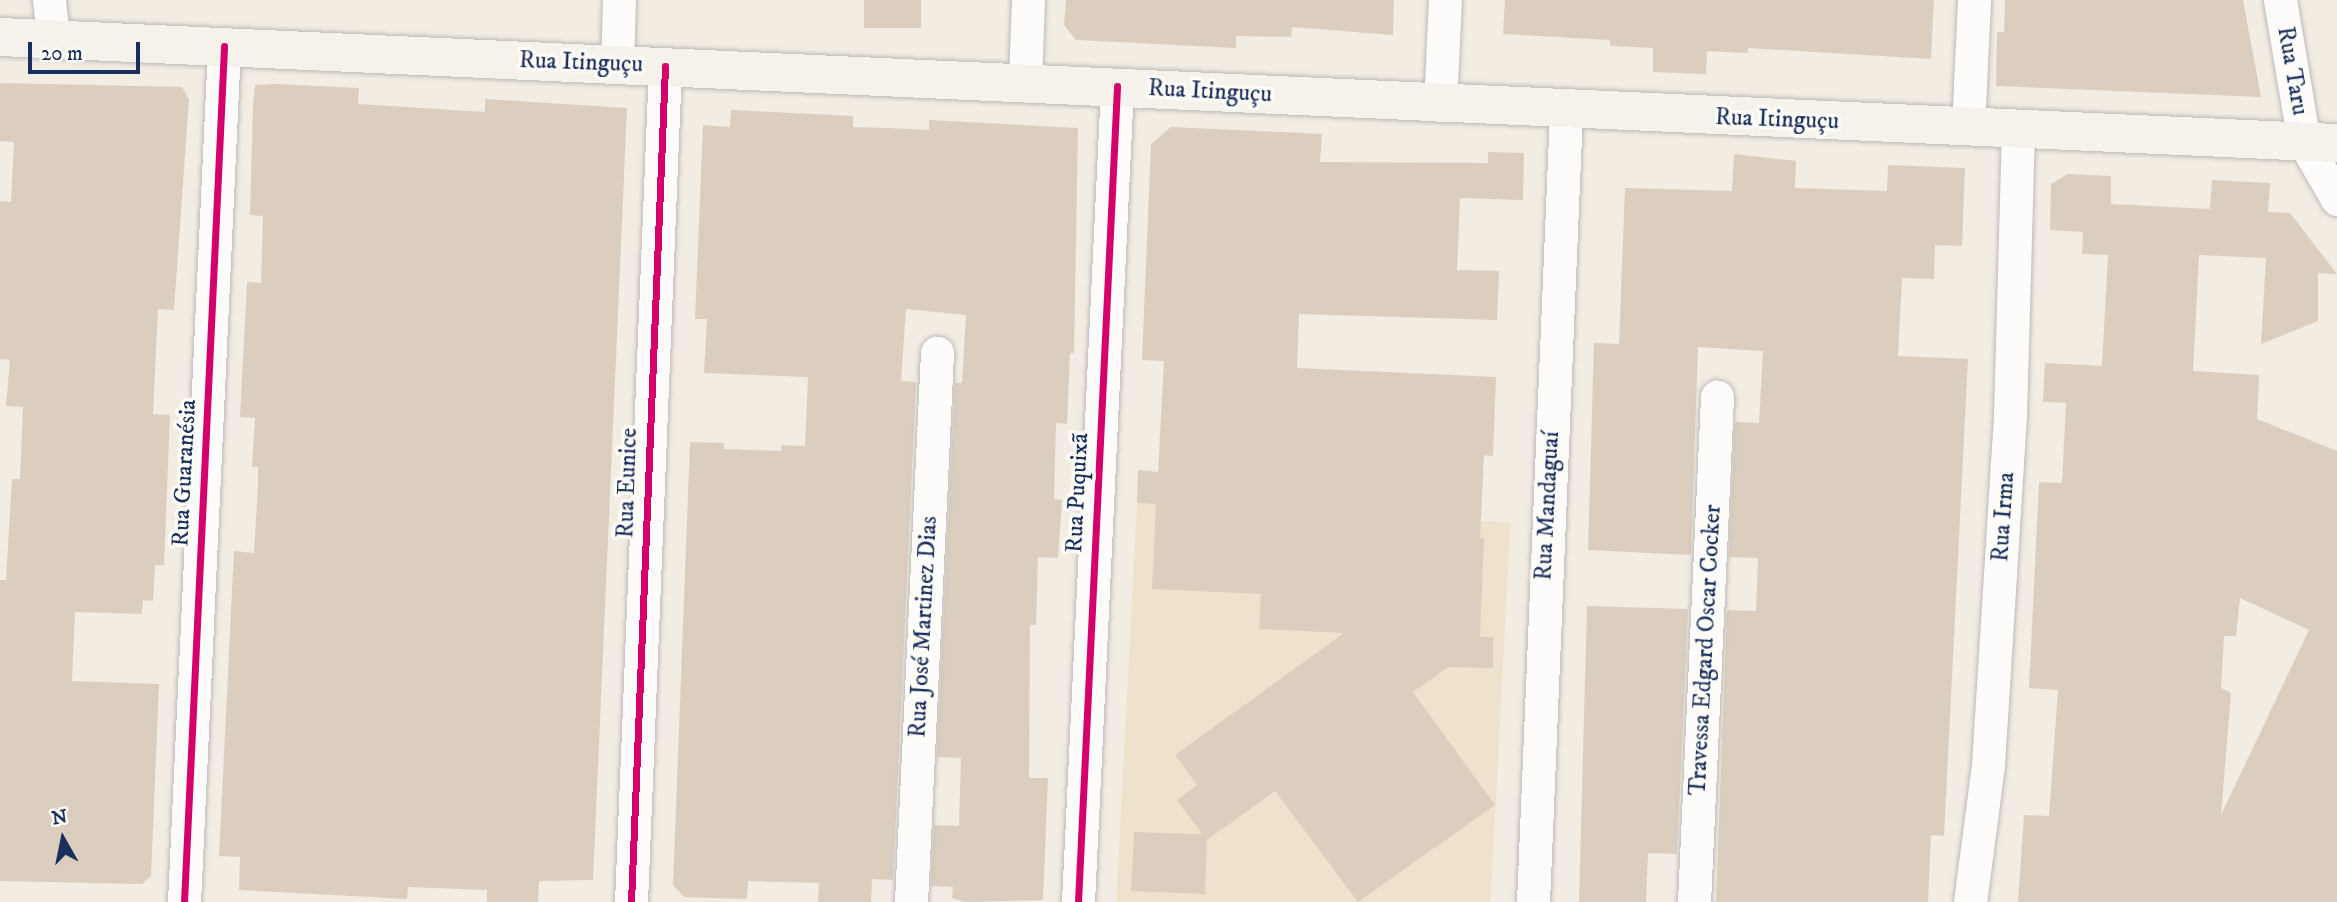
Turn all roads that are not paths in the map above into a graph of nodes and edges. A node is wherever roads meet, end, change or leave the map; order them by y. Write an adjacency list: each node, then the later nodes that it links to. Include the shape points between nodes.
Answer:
1 (49, 0): 8 (street)
2 (620, 0): 10 (street)
3 (1028, 0): 12 (street)
4 (1445, 0): 14 (street)
5 (1974, 0): 16 (street)
6 (2280, 0): 18 (street, Rua Taru)
7 (0, 37): 8 (main road, Rua Itinguçu)
8 (53, 39): 9 (main road, Rua Itinguçu)
9 (224, 47): 10 (main road, Rua Itinguçu); 22 (street, Rua Guaranésia)
10 (617, 66): 11 (main road, Rua Itinguçu)
11 (664, 66): 12 (main road, Rua Itinguçu); 23 (street, Rua Eunice)
12 (1025, 82): 13 (main road, Rua Itinguçu)
13 (1116, 86): 14 (main road, Rua Itinguçu); 25 (street, Rua Puquixã)
14 (1440, 105): 15 (main road, Rua Itinguçu)
15 (1566, 111): 16 (main road, Rua Itinguçu); 26 (street, Rua Mandaguaí)
16 (1968, 128): 17 (main road, Rua Itinguçu)
17 (2018, 130): 18 (main road, Rua Itinguçu); 28 (street, Rua Irma, via 2009,441 1988,765)
18 (2321, 143): 19 (street)
19 (2337, 199)
20 (937, 353): 24 (street, Rua José Martinez Dias)
21 (1717, 397): 27 (street, Travessa Edgard Oscar Cocker)
22 (184, 902)
23 (631, 902)
24 (911, 902)
25 (1078, 902)
26 (1534, 902)
27 (1694, 902)
28 (1970, 902)

